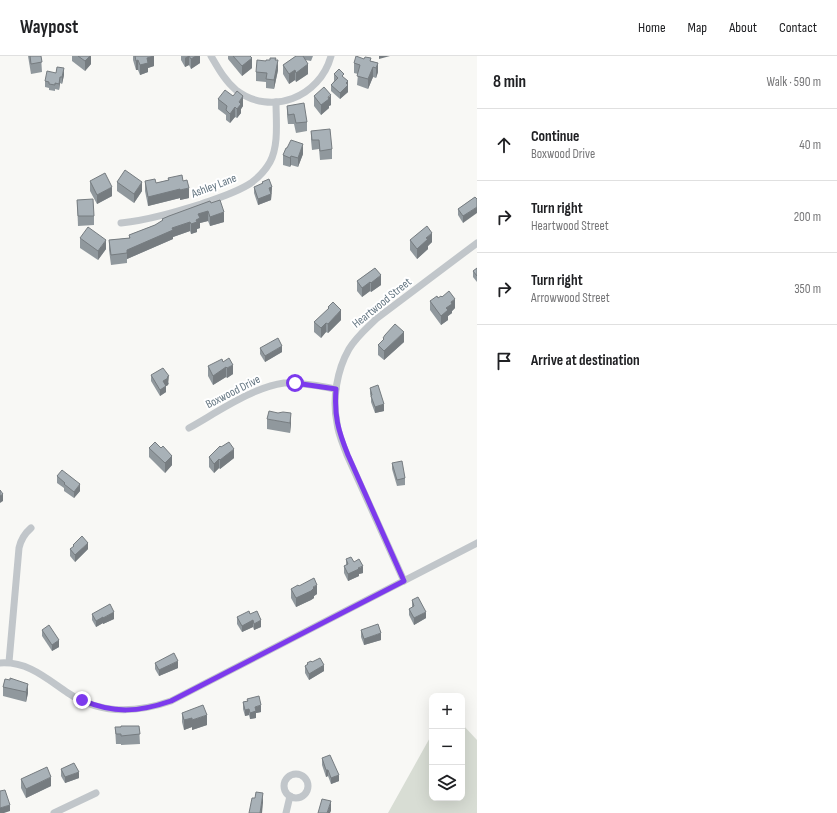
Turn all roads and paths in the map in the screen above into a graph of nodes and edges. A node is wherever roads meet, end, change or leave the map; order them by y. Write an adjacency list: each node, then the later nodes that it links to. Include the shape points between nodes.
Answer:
1 (211, 56): 3 (street, via 227,82 237,91 256,100)
2 (331, 56): 3 (street, via 326,70 314,86 296,98)
3 (276, 102): 4 (street, Ashley Lane, via 273,154 262,174 252,182 221,197 179,211)
4 (121, 223)
5 (477, 244): 6 (street, Heartwood Street, via 366,329 349,349)
6 (336, 389): 7 (street, Boxwood Drive, via 295,383 264,387); 10 (street, Heartwood Street, via 336,414 340,434)
7 (189, 428)
8 (31, 528): 11 (street, via 20,541)
9 (477, 543): 10 (street)
10 (404, 581): 11 (street, via 171,701 146,709 120,710 94,706 70,694 37,671)
11 (9, 662): 12 (street)
12 (0, 663)
13 (96, 793): 15 (street)
14 (290, 796): 16 (street)
15 (54, 813)
16 (286, 813)

